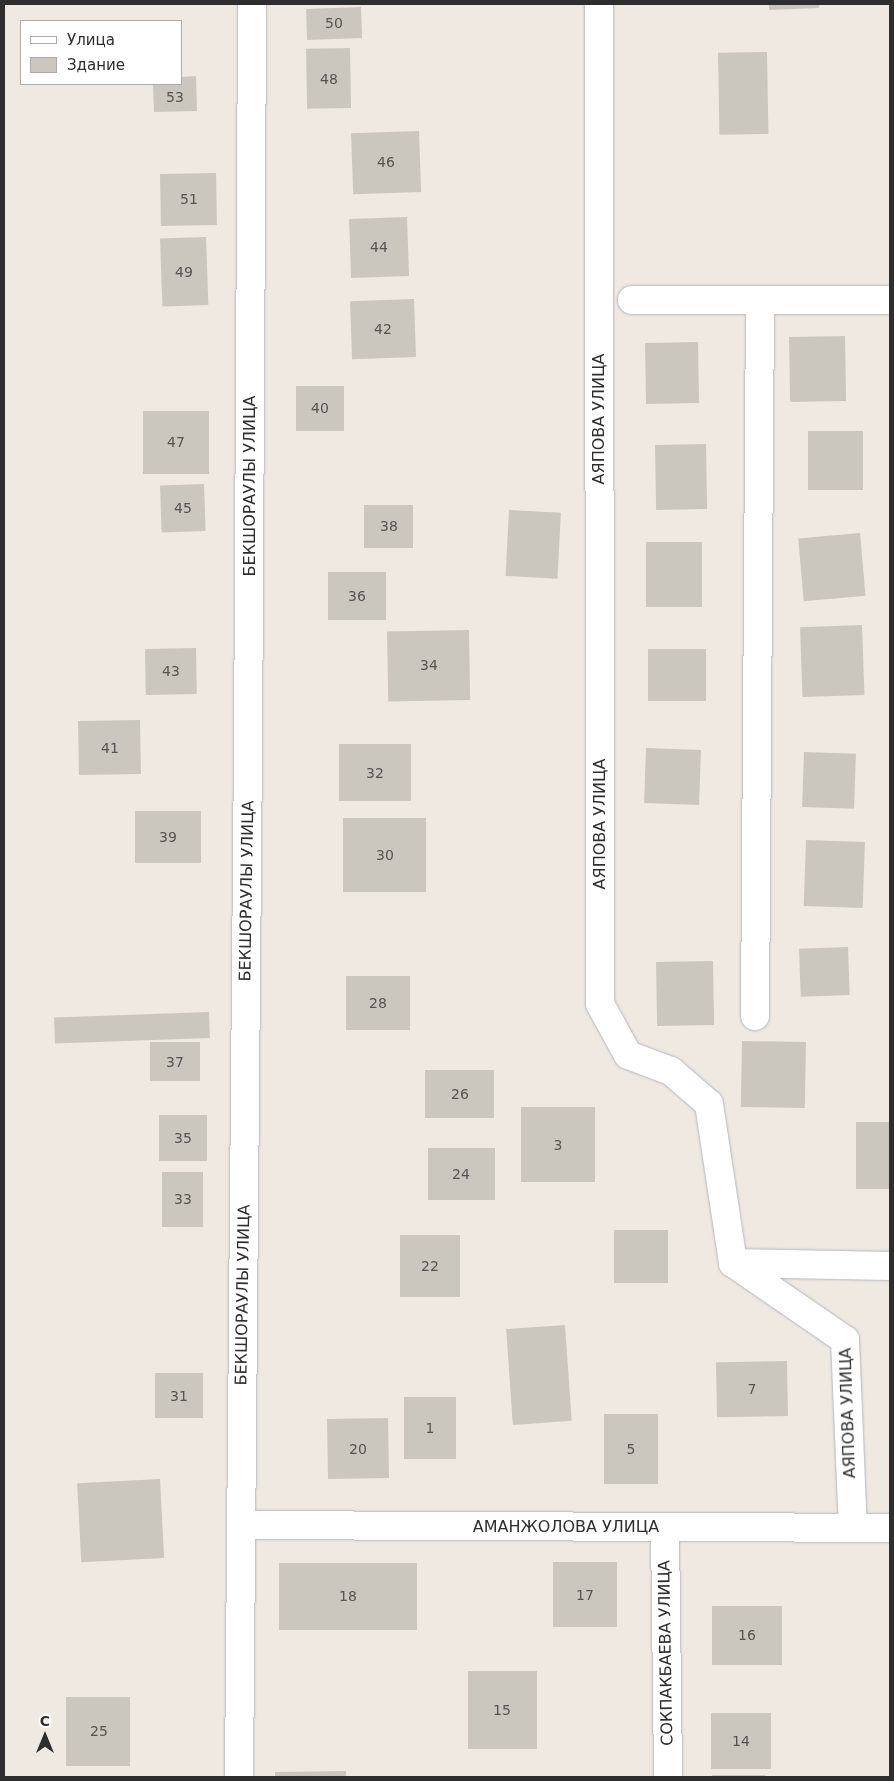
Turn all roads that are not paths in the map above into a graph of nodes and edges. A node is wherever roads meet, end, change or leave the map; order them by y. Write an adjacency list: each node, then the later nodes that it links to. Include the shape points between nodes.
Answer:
1 (252, 4): 9 (street, БЕКШОРАУЛЫ УЛИЦА)
2 (599, 4): 7 (street, АЯПОВА УЛИЦА, via 600,1004 628,1055 671,1071 708,1104)
3 (632, 300): 4 (street)
4 (760, 300): 5 (street); 6 (street)
5 (890, 300)
6 (754, 1016)
7 (733, 1263): 8 (street); 11 (street, АЯПОВА УЛИЦА, via 846,1340)
8 (890, 1266)
9 (241, 1525): 10 (street, АМАНЖОЛОВА УЛИЦА); 13 (street, БЕКШОРАУЛЫ УЛИЦА)
10 (664, 1528): 11 (street, АМАНЖОЛОВА УЛИЦА); 14 (street, СОКПАКБАЕВА УЛИЦА)
11 (853, 1528): 12 (street, АМАНЖОЛОВА УЛИЦА)
12 (890, 1528)
13 (239, 1777)
14 (668, 1777)

